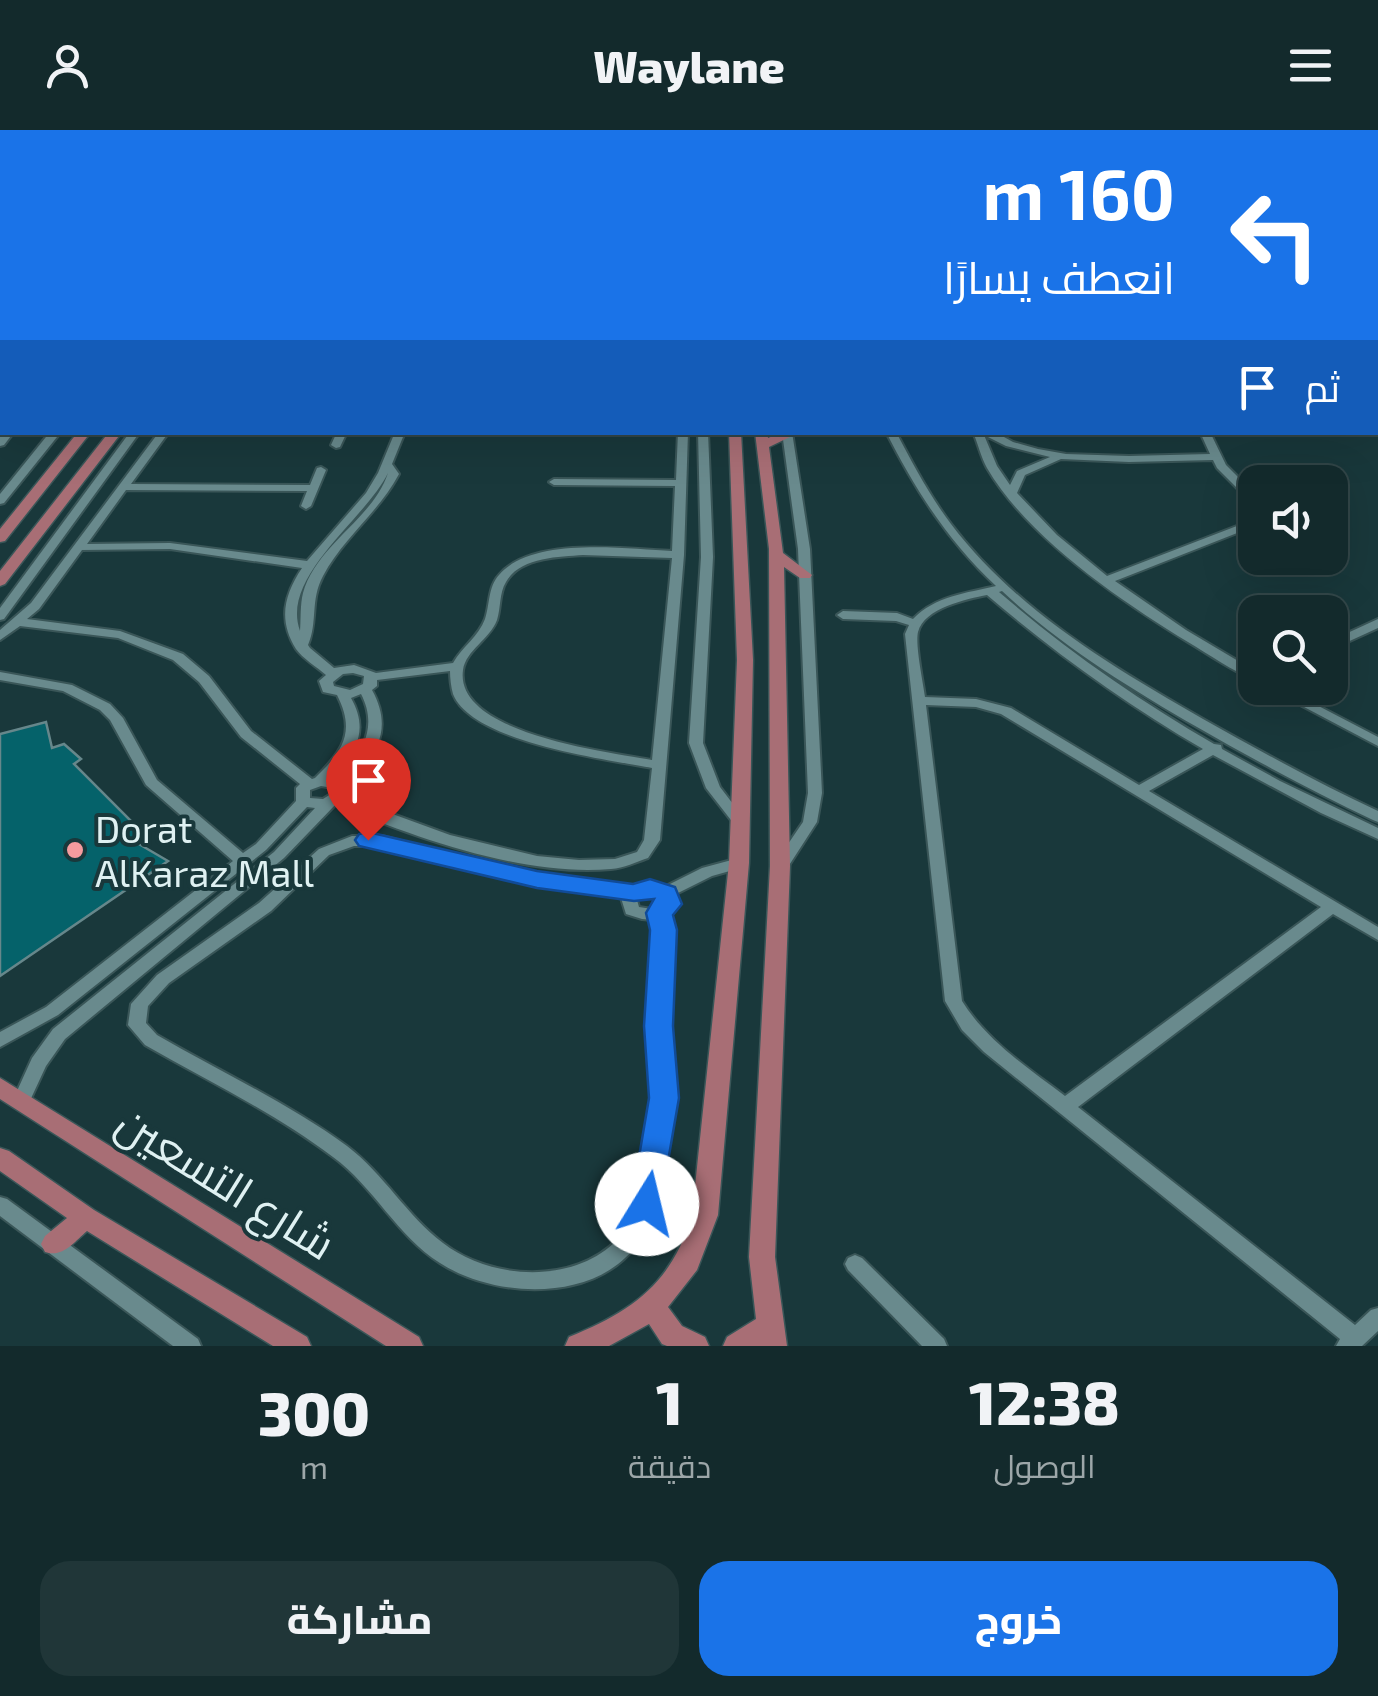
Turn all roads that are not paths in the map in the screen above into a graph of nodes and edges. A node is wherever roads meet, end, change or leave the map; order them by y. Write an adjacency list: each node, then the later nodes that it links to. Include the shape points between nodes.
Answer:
1 (54, 435): 27 (street)
2 (83, 435): 31 (main road)
3 (114, 435): 37 (main road)
4 (133, 435): 41 (street)
5 (162, 435): 24 (street)
6 (341, 435): 17 (street)
7 (399, 435): 29 (street)
8 (683, 435): 23 (street)
9 (703, 435): 64 (street, via 707,556 696,743 713,788)
10 (734, 435): 64 (main road, via 745,660)
11 (788, 435): 36 (street)
12 (892, 435): 39 (street, via 937,517)
13 (979, 435): 26 (street, via 985,456)
14 (993, 435): 18 (street, via 1026,450)
15 (1206, 435): 19 (street)
16 (762, 439): 34 (main road)
17 (336, 445)
18 (1072, 456): 19 (street); 26 (street, via 1028,468)
19 (1215, 458): 22 (street)
20 (321, 470): 25 (street)
21 (554, 482): 23 (street)
22 (1238, 482)
23 (682, 483): 33 (street)
24 (126, 487): 25 (street); 32 (street)
25 (313, 488): 28 (street)
26 (1012, 492): 38 (street)
27 (0, 501)
28 (306, 506)
29 (353, 520): 35 (street); 47 (street, via 311,587)
30 (1238, 529): 38 (street)
31 (0, 538)
32 (81, 548): 35 (street, via 170,546); 42 (street)
33 (678, 555): 48 (street, via 567,552 520,563 500,581 489,625); 58 (street)
34 (776, 555): 36 (main road); 67 (main road)
35 (307, 565): 47 (street, via 290,608)
36 (805, 575): 67 (street, via 814,812)
37 (0, 581)
38 (1105, 581): 49 (street)
39 (995, 590): 43 (street, via 930,611); 57 (street, via 1085,667); 63 (street, via 1162,701)
40 (843, 614): 43 (street)
41 (0, 616)
42 (20, 622): 45 (street); 59 (street, via 120,634 178,657 246,734)
43 (914, 623): 54 (street)
44 (1378, 623): 46 (street)
45 (0, 636)
46 (1348, 637)
47 (301, 647): 50 (street)
48 (458, 666): 52 (street); 58 (street, via 462,700 489,724)
49 (1238, 666)
50 (334, 674): 52 (street, via 366,671); 53 (street, via 326,685)
51 (0, 676): 68 (street, via 67,688 105,707 151,782)
52 (369, 683): 53 (street); 61 (street, via 374,740)
53 (343, 694): 59 (street, via 355,732 348,752)
54 (918, 701): 60 (street, via 1006,711); 79 (street, via 954,1001 978,1036)
55 (1307, 705): 56 (street)
56 (1378, 742)
57 (1216, 748): 60 (street); 65 (street)
58 (658, 765): 61 (street, via 650,848 634,862 608,867 453,842)
59 (314, 783): 61 (street); 62 (street, via 300,793)
60 (1140, 790): 74 (street)
61 (334, 796): 62 (street); 68 (street, via 293,843)
62 (303, 802): 68 (street)
63 (1378, 817)
64 (739, 821): 66 (main road)
65 (1378, 834)
66 (739, 863): 72 (street); 85 (main road, via 705,1215 688,1265)
67 (780, 866): 87 (main road, via 762,1224)
68 (249, 868): 69 (street); 70 (street); 77 (street, via 52,1011)
69 (287, 889): 71 (street, via 324,852 368,840 507,874); 73 (street)
70 (233, 892): 73 (street); 78 (street, via 58,1034)
71 (634, 892): 72 (street); 75 (street, via 628,898 632,910)
72 (666, 893): 75 (street, via 669,904)
73 (265, 907): 75 (street, via 147,994 136,1014 142,1034 341,1152 448,1259 492,1277 541,1281 578,1274 611,1257 628,1241 647,1204 664,1098)
74 (1332, 907): 76 (street); 79 (street)
75 (659, 913)
76 (1378, 934)
77 (0, 1040)
78 (10, 1094): 91 (main road, شارع التسعين)
79 (1064, 1107): 88 (street)
80 (0, 1158): 82 (main road)
81 (0, 1206): 83 (street)
82 (85, 1216): 83 (main road); 90 (main road)
83 (54, 1244): 89 (street)
84 (855, 1264): 95 (street)
85 (653, 1308): 92 (main road); 93 (main road, via 672,1335)
86 (1378, 1317): 88 (street)
87 (771, 1336): 94 (main road)
88 (1351, 1342)
89 (190, 1346)
90 (297, 1346)
91 (409, 1346)
92 (579, 1346)
93 (695, 1346)
94 (737, 1346)
95 (936, 1346)

